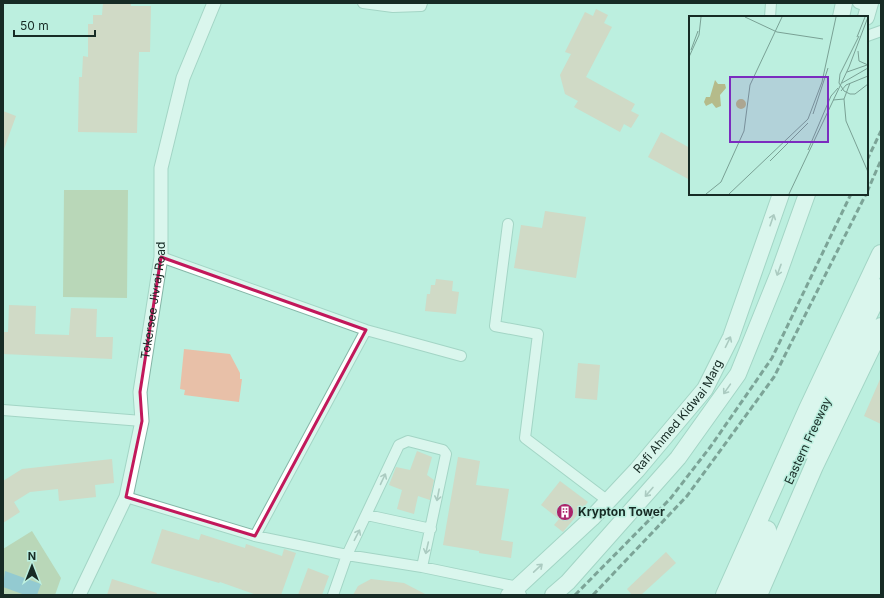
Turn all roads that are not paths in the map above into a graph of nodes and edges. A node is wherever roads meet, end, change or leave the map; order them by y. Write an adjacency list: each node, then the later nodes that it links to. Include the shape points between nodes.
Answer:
1 (214, 3): 14 (street, Tokersee Jivraj Road, via 183,78 161,168)
2 (363, 3): 3 (street, via 393,7 421,6)
3 (422, 3)
4 (771, 3): 6 (street)
5 (844, 3): 7 (main road)
6 (770, 16)
7 (841, 16)
8 (881, 31): 9 (street)
9 (868, 36)
10 (781, 195): 25 (main road, Rafi Ahmed Kidwai Marg, one-way to 10, via 705,389 731,337)
11 (806, 195): 26 (main road, Rafi Ahmed Kidwai Marg, one-way to 26, via 778,275 738,374)
12 (508, 224): 28 (street, via 495,326 538,334 525,438)
13 (881, 254): 38 (highway)
14 (161, 257): 19 (street); 24 (street, Tokersee Jivraj Road, via 140,392)
15 (881, 270): 39 (street, via 829,379)
16 (881, 288): 39 (highway, Eastern Freeway, via 798,459)
17 (881, 319): 40 (street, via 807,475)
18 (881, 327): 22 (highway, Eastern Freeway)
19 (366, 330): 21 (street); 31 (street)
20 (881, 341): 22 (highway, via 867,368)
21 (461, 356)
22 (851, 390): 41 (highway, Eastern Freeway, via 814,466)
23 (3, 410): 24 (street)
24 (142, 421): 27 (street, Tokersee Jivraj Road)
25 (661, 442): 26 (main road); 28 (main road, Rafi Ahmed Kidwai Marg)
26 (678, 458): 37 (main road, Rafi Ahmed Kidwai Marg, one-way to 37, via 568,582)
27 (126, 497): 31 (street); 35 (street, Tokersee Jivraj Road)
28 (608, 501): 34 (main road, Rafi Ahmed Kidwai Marg, one-way to 28)
29 (367, 515): 30 (street); 30 (street, one-way to 30, via 399,445 408,441 443,450 446,454); 32 (street, one-way to 29)
30 (431, 530): 33 (street, one-way to 33)
31 (255, 536): 32 (street)
32 (347, 555): 33 (street); 36 (street)
33 (422, 567): 34 (street)
34 (516, 592)
35 (79, 595)
36 (333, 595)
37 (553, 595)
38 (724, 595)
39 (737, 595)
40 (754, 595)
41 (758, 595)

